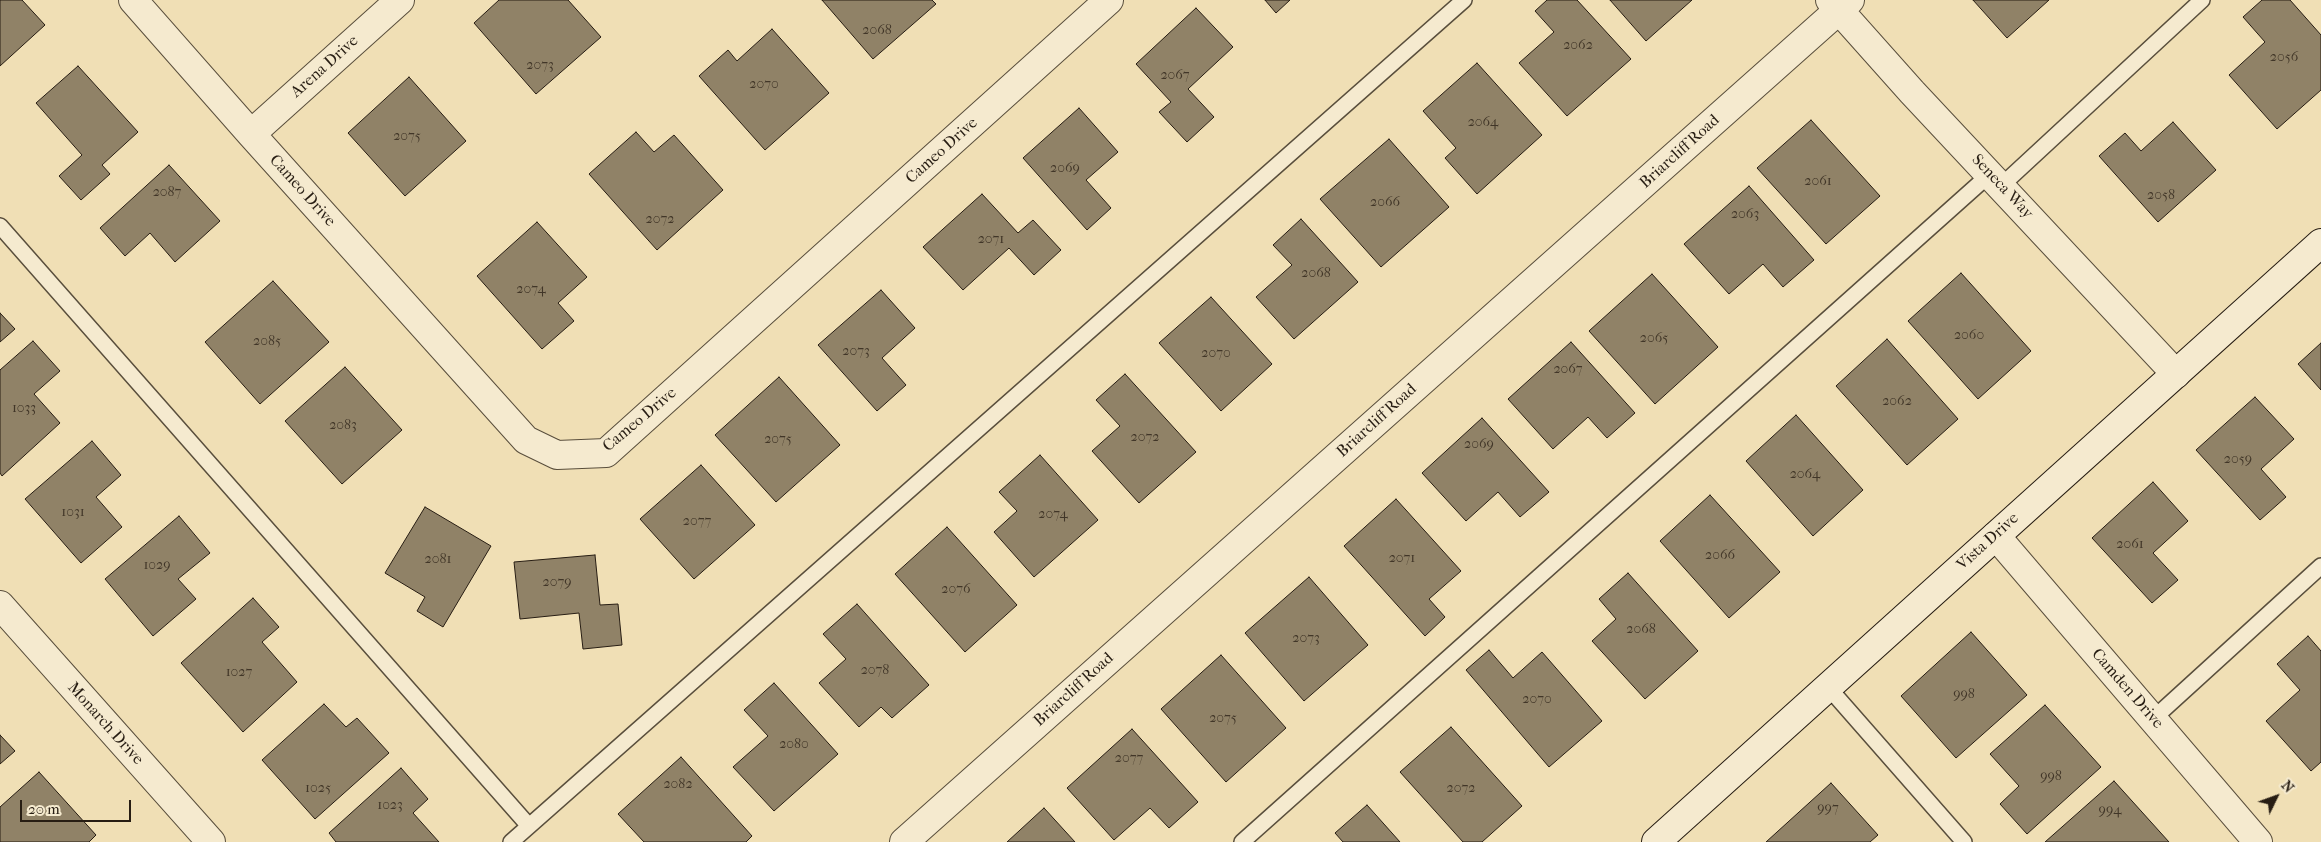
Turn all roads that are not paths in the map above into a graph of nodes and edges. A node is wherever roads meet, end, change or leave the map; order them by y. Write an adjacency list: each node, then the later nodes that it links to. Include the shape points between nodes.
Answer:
1 (133, 0): 7 (street, Cameo Drive)
2 (400, 0): 7 (street, Arena Drive)
3 (1109, 0): 7 (street, Cameo Drive, via 606,454 557,455 526,440)
4 (1464, 0): 17 (lane)
5 (2202, 0): 8 (lane)
6 (1840, 3): 8 (street, Seneca Way); 20 (street, Briarcliff Road)
7 (251, 134)
8 (1996, 180): 11 (street, Seneca Way); 21 (lane)
9 (0, 226): 17 (lane)
10 (2321, 243): 11 (street, Vista Drive)
11 (2176, 374): 12 (street, Vista Drive)
12 (1996, 536): 15 (street, Vista Drive); 16 (street, Camden Drive)
13 (2321, 566): 16 (lane)
14 (0, 605): 18 (street, Monarch Drive)
15 (1828, 687): 22 (street, Vista Drive); 23 (lane)
16 (2153, 719): 24 (street, Camden Drive)
17 (529, 826): 19 (lane)
18 (211, 842)
19 (511, 842)
20 (904, 842)
21 (1242, 842)
22 (1656, 842)
23 (1964, 842)
24 (2258, 842)

